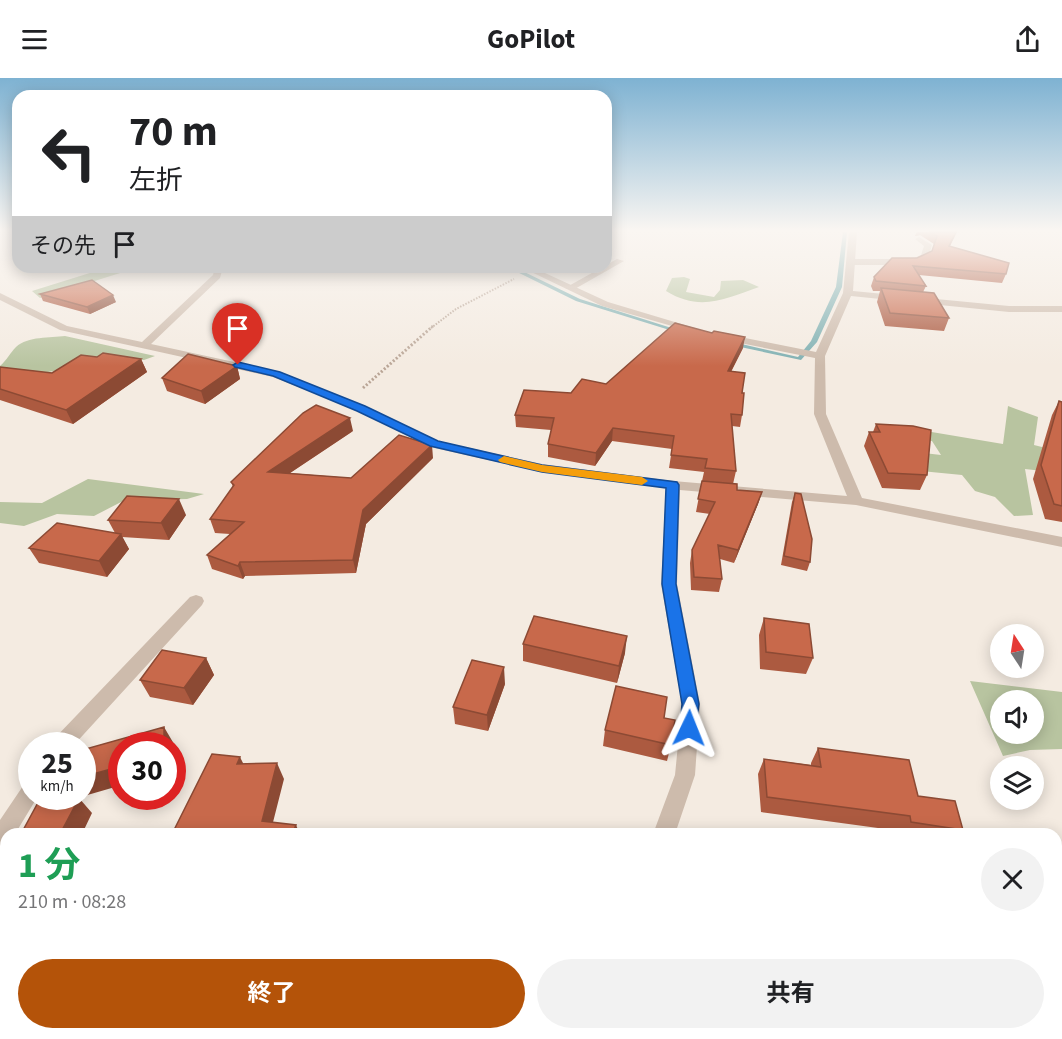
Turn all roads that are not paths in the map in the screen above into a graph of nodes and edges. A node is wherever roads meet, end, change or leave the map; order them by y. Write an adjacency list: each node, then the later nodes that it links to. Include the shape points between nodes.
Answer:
1 (217, 277): 13 (street)
2 (546, 277): 5 (street)
3 (591, 277): 5 (street)
4 (850, 277): 6 (street)
5 (570, 288): 11 (street, via 605,304)
6 (848, 293): 9 (street, via 1033,311); 14 (street)
7 (0, 297): 8 (street)
8 (15, 304): 10 (street); 13 (street, via 64,328)
9 (1062, 309)
10 (0, 311)
11 (699, 331)
12 (710, 333): 14 (street)
13 (144, 345): 15 (street, via 276,374 434,444 542,468)
14 (820, 356): 16 (street, via 820,414)
15 (673, 485): 16 (street); 22 (street, via 669,584 691,704 685,775)
16 (856, 501): 17 (street)
17 (1062, 542)
18 (196, 601): 19 (street)
19 (73, 732)
20 (18, 810): 21 (street)
21 (6, 828)
22 (666, 828)

